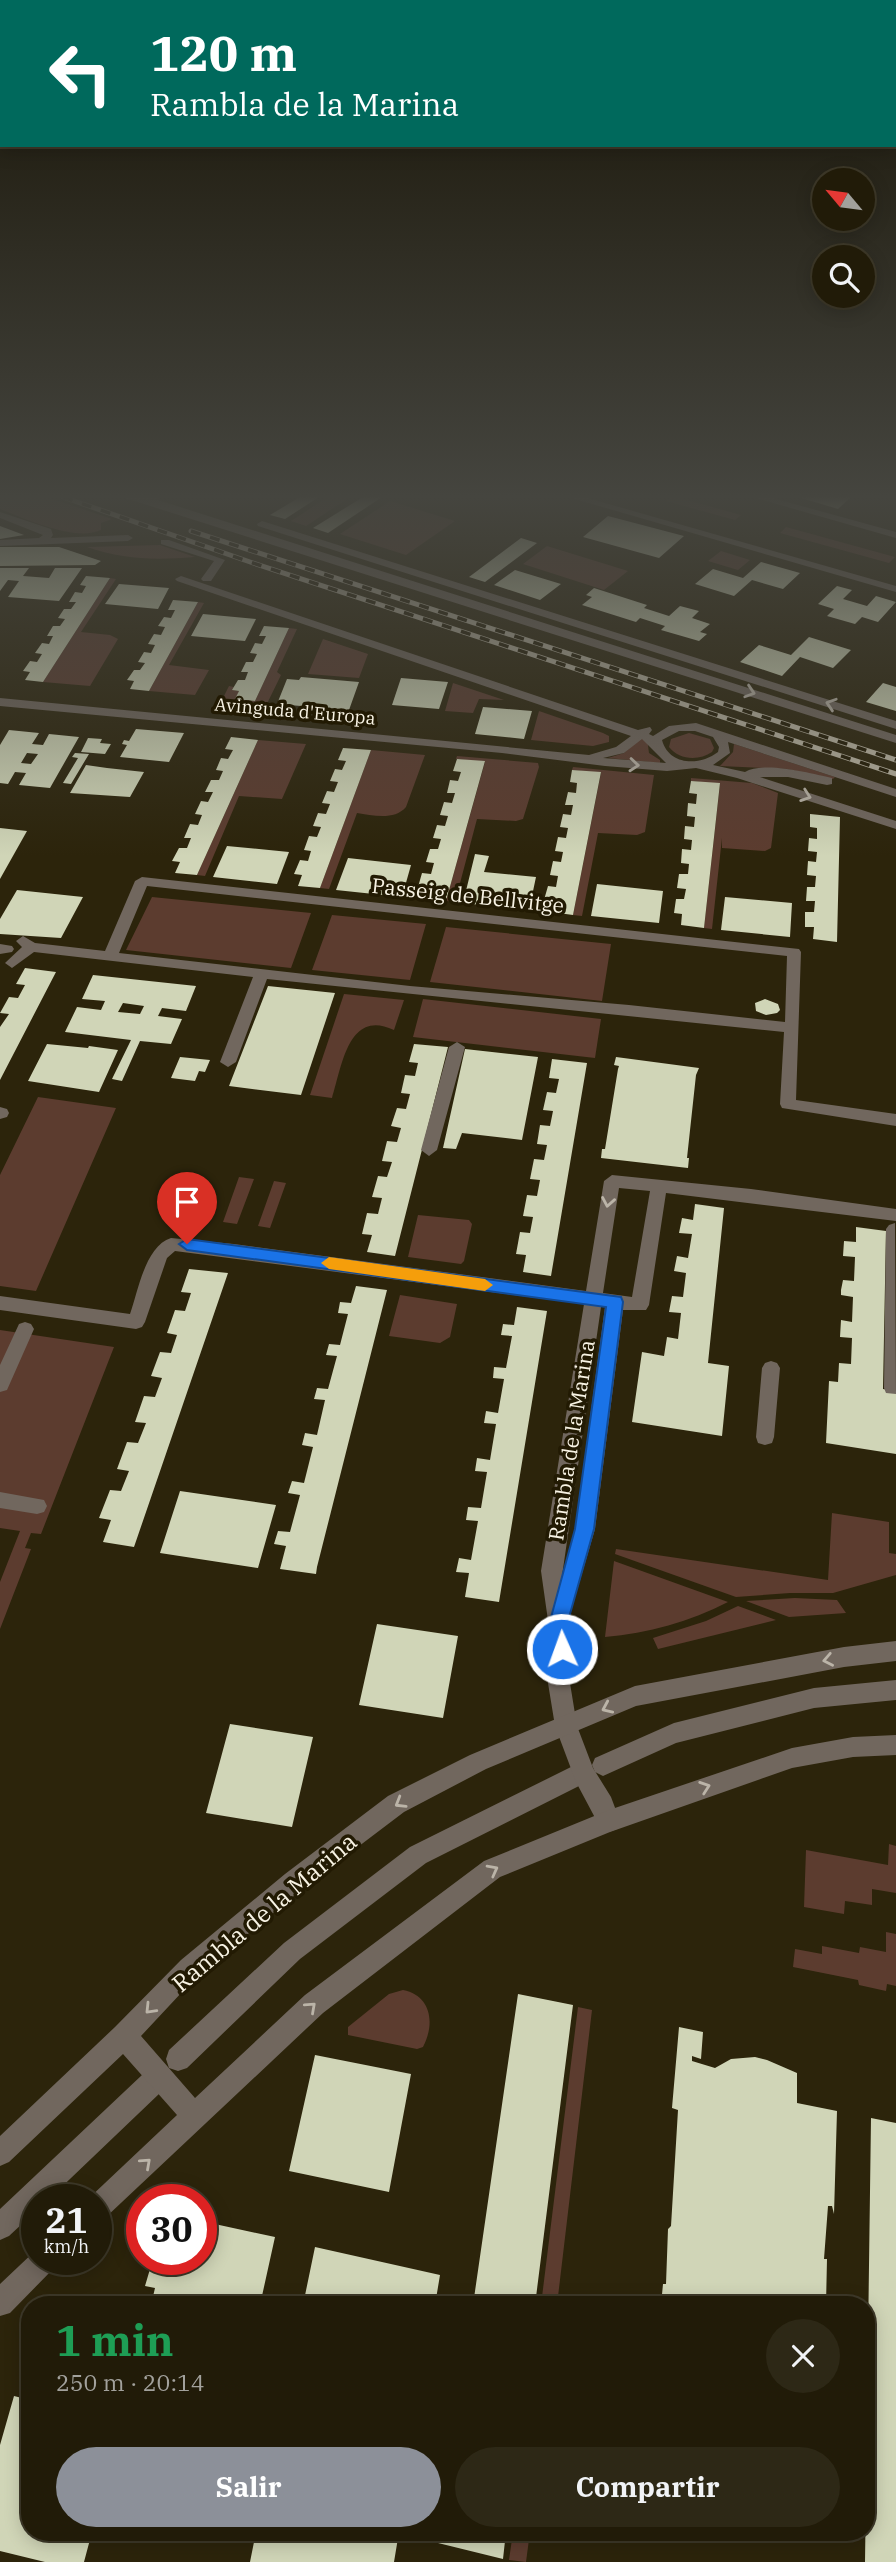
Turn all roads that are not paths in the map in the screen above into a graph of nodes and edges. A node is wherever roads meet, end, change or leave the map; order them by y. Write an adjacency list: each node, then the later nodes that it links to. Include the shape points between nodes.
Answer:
1 (293, 617): 9 (street)
2 (514, 617): 5 (street)
3 (554, 617): 4 (street)
4 (594, 629): 5 (street, via 594,638); 6 (street)
5 (585, 640): 7 (street)
6 (643, 645): 7 (street, via 629,645); 10 (street, one-way to 6)
7 (622, 651): 14 (street, one-way to 14)
8 (0, 702): 17 (street, Avinguda d'Europa)
9 (597, 719): 12 (street); 16 (street, via 621,733)
10 (896, 725)
11 (673, 728): 12 (street); 13 (street, via 696,727); 15 (street, via 660,735)
12 (645, 732): 15 (street); 16 (street, Avinguda d'Europa)
13 (718, 734): 19 (street, via 723,753); 21 (street)
14 (896, 739)
15 (656, 745): 18 (street, via 663,756)
16 (625, 746): 17 (street, Avinguda d'Europa)
17 (587, 758): 18 (street, Avinguda d'Europa, one-way to 18, via 658,767)
18 (682, 764): 19 (street, Avinguda d'Europa)
19 (698, 765): 20 (street, Avinguda d'Europa)
20 (741, 775): 22 (street, via 761,772 813,778); 23 (street, one-way to 23)
21 (896, 793)
22 (896, 804)
23 (896, 825)
24 (6, 954): 25 (street, via 27,944)
25 (111, 955): 26 (street); 27 (street, Passeig de Bellvitge, via 142,881 199,887 794,952)
26 (262, 972): 27 (street); 29 (street)
27 (792, 1028): 30 (street, Passeig de Bellvitge, via 788,1104)
28 (457, 1047): 31 (street)
29 (228, 1062)
30 (896, 1120)
31 (429, 1150)
32 (659, 1186): 33 (street, Rambla de la Marina, via 751,1195); 34 (street, Rambla de la Marina, one-way to 34, via 612,1181); 35 (street, via 640,1305)
33 (895, 1222): 40 (street, Rambla de la Marina)
34 (592, 1299): 35 (street); 36 (street, via 171,1244 160,1255 136,1322); 44 (street, Rambla de la Marina, via 551,1571)
35 (615, 1302): 44 (street, Rambla de la Marina, via 584,1529)
36 (0, 1303)
37 (25, 1329): 39 (street)
38 (771, 1368): 41 (street)
39 (0, 1385)
40 (894, 1388)
41 (765, 1437)
42 (0, 1500): 43 (street)
43 (37, 1506)
44 (559, 1621): 47 (street, Rambla de la Marina, via 558,1677)
45 (896, 1651): 47 (street, Rambla de la Marina, one-way to 47, via 635,1696)
46 (896, 1690): 49 (street, via 814,1698 674,1733)
47 (566, 1726): 51 (street, Rambla de la Marina); 52 (street, Rambla de la Marina, one-way to 52, via 478,1762 396,1804 189,1968)
48 (896, 1745): 51 (street, one-way to 48, via 792,1758)
49 (603, 1765)
50 (573, 1777): 53 (street, via 418,1855 292,1951)
51 (609, 1821): 55 (street, one-way to 51, via 314,2004 457,1893 492,1868)
52 (124, 2036): 55 (street); 56 (street, Rambla de la Marina)
53 (178, 2059)
54 (151, 2084): 58 (street)
55 (195, 2117): 57 (street, one-way to 55)
56 (0, 2153)
57 (112, 2194)
58 (0, 2227)
59 (29, 2275): 60 (street)
60 (0, 2303)

